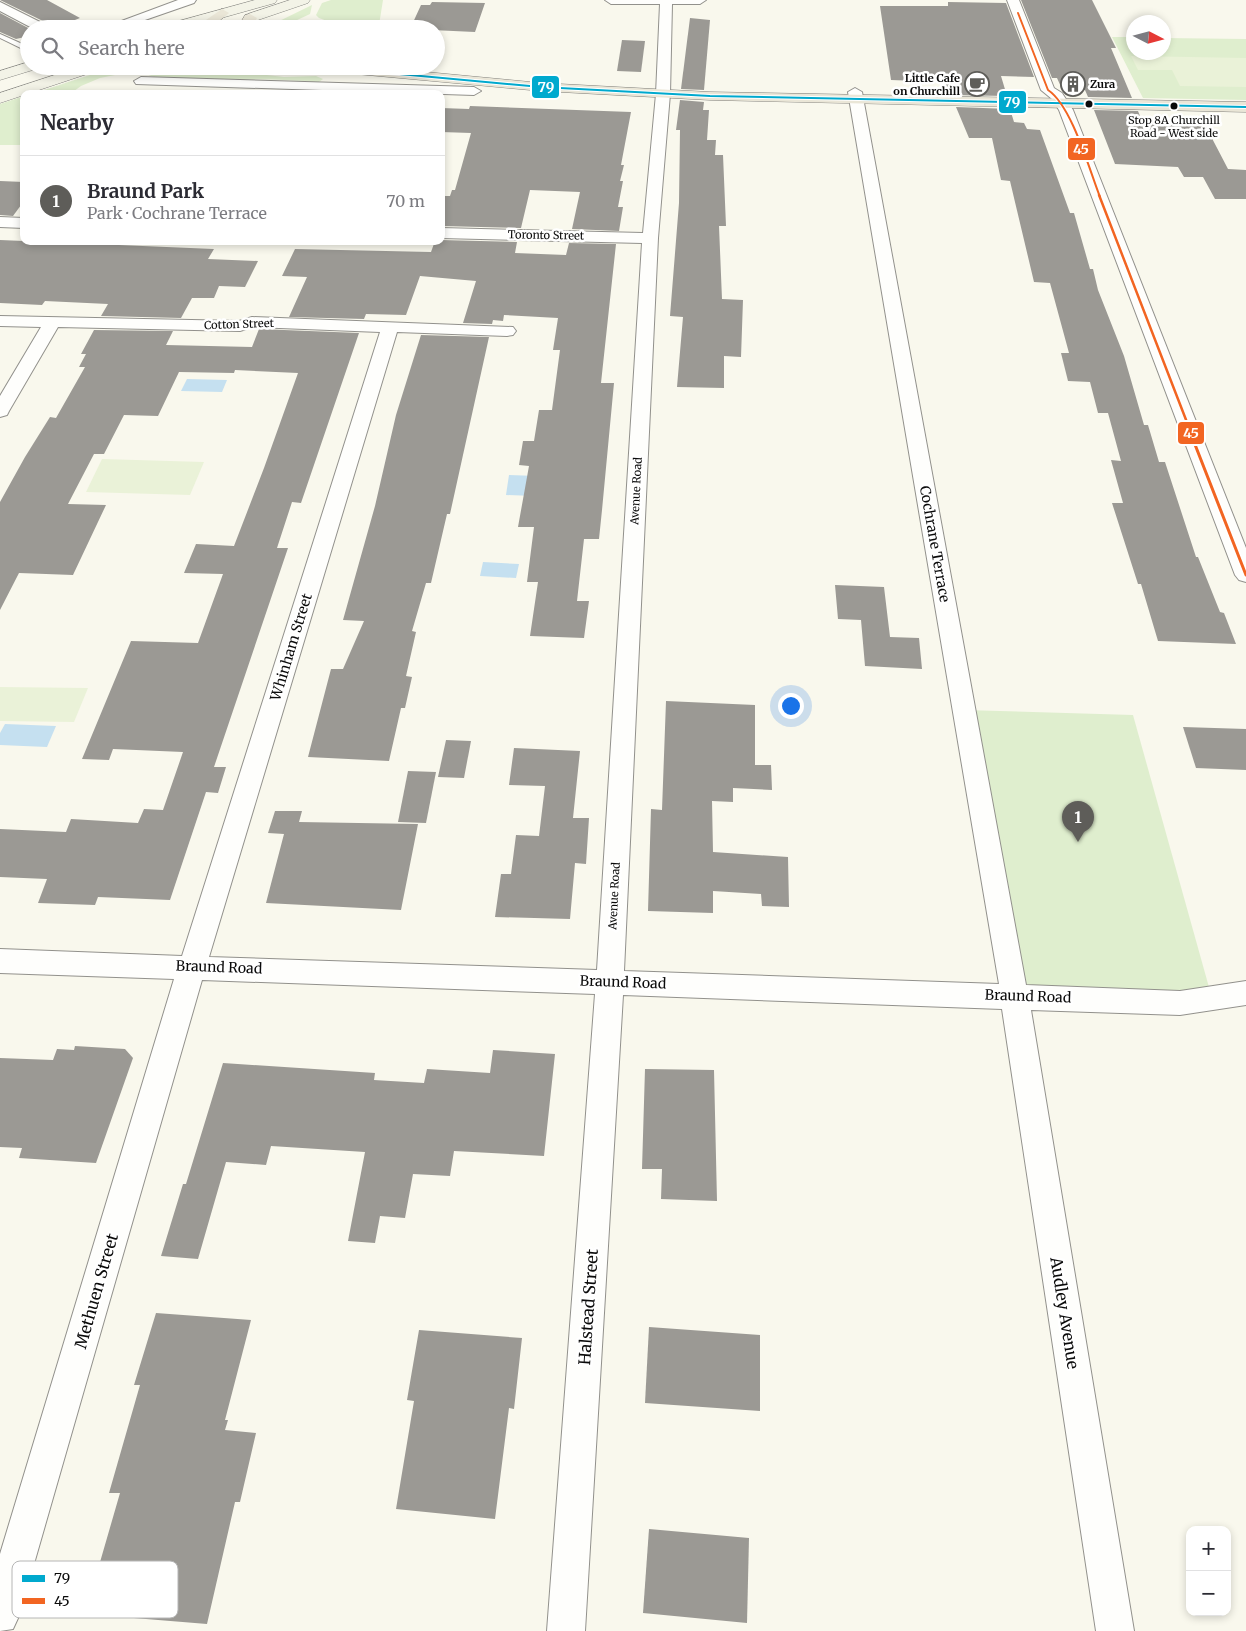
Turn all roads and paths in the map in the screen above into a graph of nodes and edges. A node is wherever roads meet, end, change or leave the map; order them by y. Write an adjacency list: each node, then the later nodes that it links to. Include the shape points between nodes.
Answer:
1 (190, 0): 11 (street)
2 (270, 0): 9 (main road)
3 (304, 0): 14 (main road)
4 (611, 0): 7 (street)
5 (700, 0): 7 (street)
6 (1013, 0): 33 (street, via 1048,90)
7 (666, 1): 30 (street, Avenue Road)
8 (0, 6): 10 (street)
9 (222, 13): 12 (main road); 13 (main road)
10 (27, 20)
11 (132, 20)
12 (198, 20)
13 (212, 20)
14 (256, 20)
15 (0, 36): 16 (lane)
16 (20, 46)
17 (445, 67): 30 (main road)
18 (20, 70): 22 (main road)
19 (70, 75): 25 (main road)
20 (351, 75): 24 (street)
21 (424, 75): 30 (main road, via 541,87)
22 (0, 76)
23 (141, 81): 24 (street)
24 (343, 87): 26 (street)
25 (24, 90)
26 (441, 90)
27 (445, 90): 29 (street)
28 (20, 91): 32 (main road)
29 (474, 91)
30 (663, 91): 31 (main road); 39 (street, Avenue Road)
31 (856, 96): 33 (main road); 50 (street, Cochrane Terrace)
32 (0, 98)
33 (1060, 100): 34 (main road); 35 (main road); 45 (street)
34 (1246, 100)
35 (1246, 107)
36 (0, 222): 37 (street)
37 (20, 223)
38 (445, 233): 39 (street, Toronto Street)
39 (650, 238): 48 (street, Avenue Road)
40 (0, 321): 41 (street, Cotton Street)
41 (53, 322): 42 (street, Cotton Street, via 240,326 252,322); 44 (street)
42 (390, 327): 43 (street, Cotton Street); 47 (street, Whinham Street)
43 (507, 332)
44 (0, 411)
45 (1246, 575)
46 (0, 961): 47 (street, Braund Road)
47 (192, 966): 48 (street, Braund Road); 51 (street, Methuen Street)
48 (610, 982): 50 (street, Braund Road); 54 (street, Halstead Street)
49 (1246, 993): 50 (street, Braund Road, via 1180,1003)
50 (1014, 996): 55 (street, Audley Avenue)
51 (16, 1561)
52 (12, 1575): 53 (street, Methuen Street)
53 (0, 1616)
54 (566, 1631)
55 (1115, 1631)

